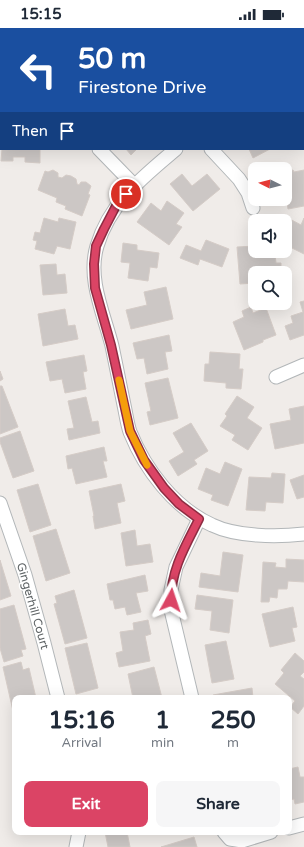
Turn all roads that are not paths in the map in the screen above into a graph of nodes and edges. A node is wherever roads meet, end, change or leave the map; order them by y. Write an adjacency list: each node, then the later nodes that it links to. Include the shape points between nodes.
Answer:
1 (100, 150): 4 (street)
2 (175, 150): 4 (street)
3 (212, 150): 5 (street, via 239,179 248,193)
4 (134, 185): 9 (street, via 117,204 96,246 95,288 130,431 144,460 164,488 179,504)
5 (253, 208)
6 (304, 365): 7 (street)
7 (276, 377)
8 (1, 512): 11 (street, Gingerhill Court, via 25,575)
9 (199, 519): 10 (street, via 213,526 262,536); 12 (street, via 176,567 171,590 171,610)
10 (304, 534)
11 (57, 695)
12 (191, 695)
13 (304, 824): 14 (street)
14 (292, 827)
15 (79, 835): 18 (street)
16 (227, 835): 17 (street, via 230,839 242,841)
17 (261, 835)
18 (76, 847)

